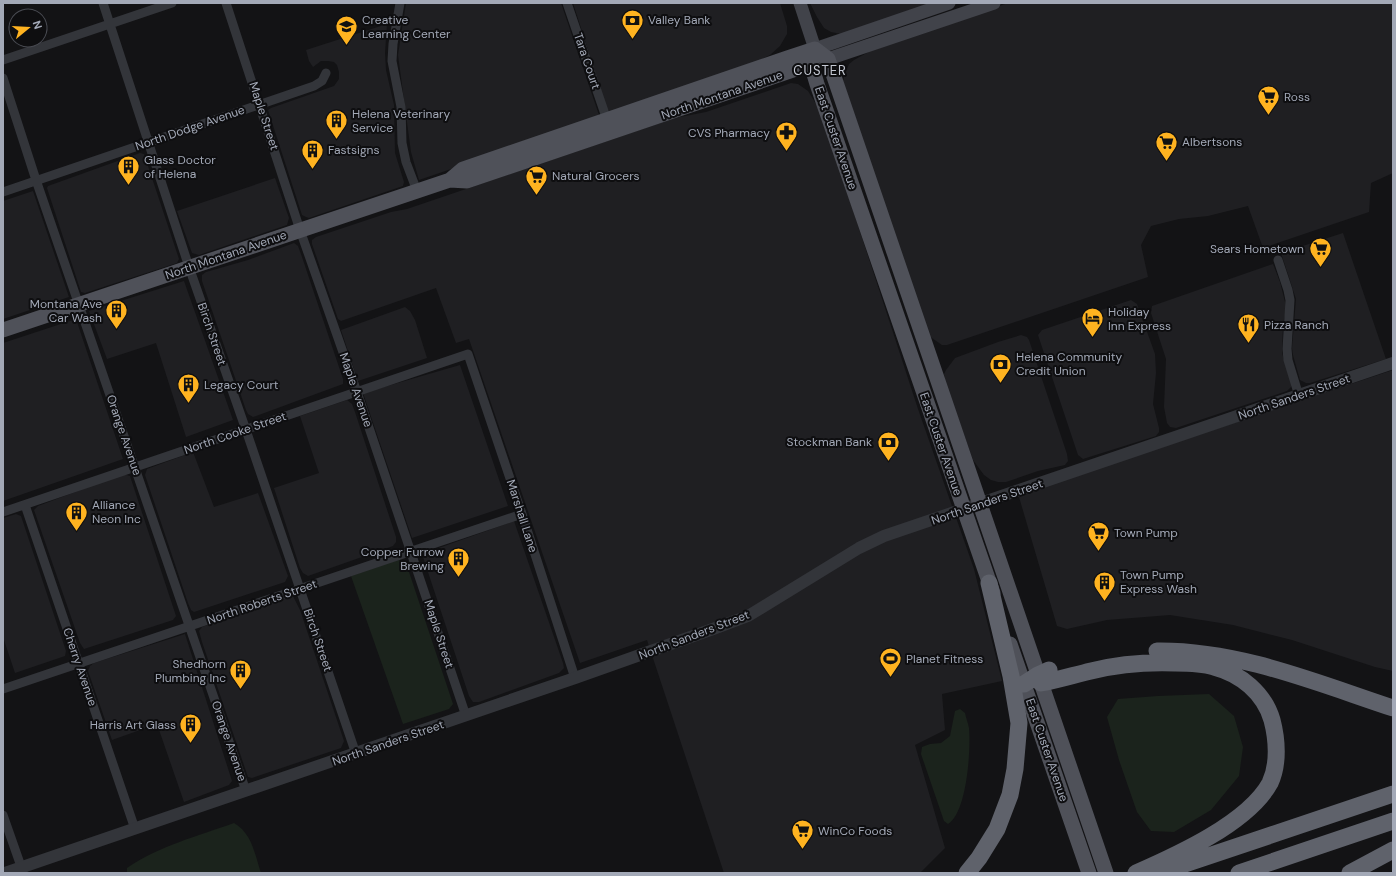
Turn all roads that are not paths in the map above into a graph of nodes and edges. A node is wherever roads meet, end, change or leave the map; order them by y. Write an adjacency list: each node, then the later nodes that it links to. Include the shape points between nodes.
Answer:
1 (103, 3): 9 (street, Birch Street)
2 (172, 3): 9 (street)
3 (226, 3): 16 (street, Maple Street)
4 (400, 3): 21 (street, via 392,61 402,107 402,144)
5 (567, 3): 17 (street, Tara Court)
6 (800, 3): 10 (main road)
7 (949, 3): 10 (main road, North Montana Avenue)
8 (994, 3): 11 (main road, North Montana Avenue)
9 (110, 24): 12 (street); 18 (street, Birch Street)
10 (815, 49): 11 (main road); 13 (main road); 17 (main road, North Montana Avenue)
11 (828, 59): 13 (main road, North Montana Avenue); 34 (main road, East Custer Avenue)
12 (3, 60)
13 (811, 64): 20 (main road, North Montana Avenue, via 467,181); 36 (main road, East Custer Avenue)
14 (326, 73): 16 (street, North Dodge Avenue, via 322,81 314,86)
15 (3, 78): 19 (street, Orange Avenue)
16 (260, 104): 18 (street, North Dodge Avenue); 23 (street, Maple Street)
17 (607, 120): 20 (main road, North Montana Avenue, via 463,169)
18 (149, 142): 19 (street, North Dodge Avenue); 25 (street, Birch Street)
19 (36, 180): 22 (street, North Dodge Avenue); 26 (street, Orange Avenue)
20 (450, 180): 21 (main road, North Montana Avenue)
21 (417, 191): 23 (main road, North Montana Avenue)
22 (3, 192)
23 (300, 230): 25 (main road, North Montana Avenue); 30 (street, Maple Avenue)
24 (1278, 260): 31 (street, via 1290,300 1288,360)
25 (189, 267): 26 (main road, North Montana Avenue); 32 (street, Birch Street)
26 (79, 304): 27 (main road, North Montana Avenue); 33 (street, Orange Avenue)
27 (3, 330)
28 (468, 354): 30 (street, North Cooke Street); 38 (street, Marshall Lane)
29 (1393, 363): 31 (street, North Sanders Street)
30 (357, 392): 32 (street, North Cooke Street); 39 (street, Maple Avenue)
31 (1299, 396): 34 (street, North Sanders Street)
32 (246, 430): 33 (street, North Cooke Street); 41 (street, Birch Street)
33 (135, 467): 35 (street, North Cooke Street); 42 (street, Orange Avenue)
34 (981, 504): 36 (street, North Sanders Street); 45 (main road, East Custer Avenue)
35 (25, 505): 37 (street, North Cooke Street); 43 (street, Cherry Avenue)
36 (964, 510): 40 (main road, East Custer Avenue); 44 (street, North Sanders Street, via 884,536 859,548 748,616)
37 (3, 512)
38 (522, 514): 39 (street, North Roberts Street); 44 (street, Marshall Lane)
39 (411, 551): 41 (street, North Roberts Street); 48 (street, Maple Street)
40 (989, 583): 45 (main road, East Custer Avenue); 60 (highway, via 1011,676 1019,723 1010,794 997,829)
41 (300, 589): 42 (street, North Roberts Street); 49 (street, Birch Street)
42 (190, 626): 43 (street, North Roberts Street); 50 (street, Orange Avenue)
43 (79, 664): 46 (street, North Roberts Street); 54 (street, Cherry Avenue)
44 (575, 678): 48 (street, North Sanders Street)
45 (1034, 681): 47 (highway, via 1054,669 1108,656 1181,651 1216,655 1277,670); 56 (main road, East Custer Avenue); 58 (main road, East Custer Avenue); 61 (highway, via 1128,664 1158,662 1213,666 1234,674 1249,685 1270,715 1276,734 1274,771 1270,783 1259,796 1239,818 1214,834)
46 (3, 689)
47 (1393, 708)
48 (466, 716): 49 (street, North Sanders Street)
49 (356, 754): 50 (street, North Sanders Street)
50 (246, 791): 54 (street, North Sanders Street)
51 (1393, 794): 62 (highway)
52 (3, 814): 57 (street)
53 (1393, 821): 63 (highway)
54 (135, 829): 57 (street, North Sanders Street)
55 (1393, 850): 64 (highway)
56 (1104, 867)
57 (22, 870): 59 (street, North Sanders Street)
58 (1088, 870)
59 (5, 873)
60 (967, 873)
61 (1136, 873)
62 (1158, 873)
63 (1239, 873)
64 (1350, 873)

